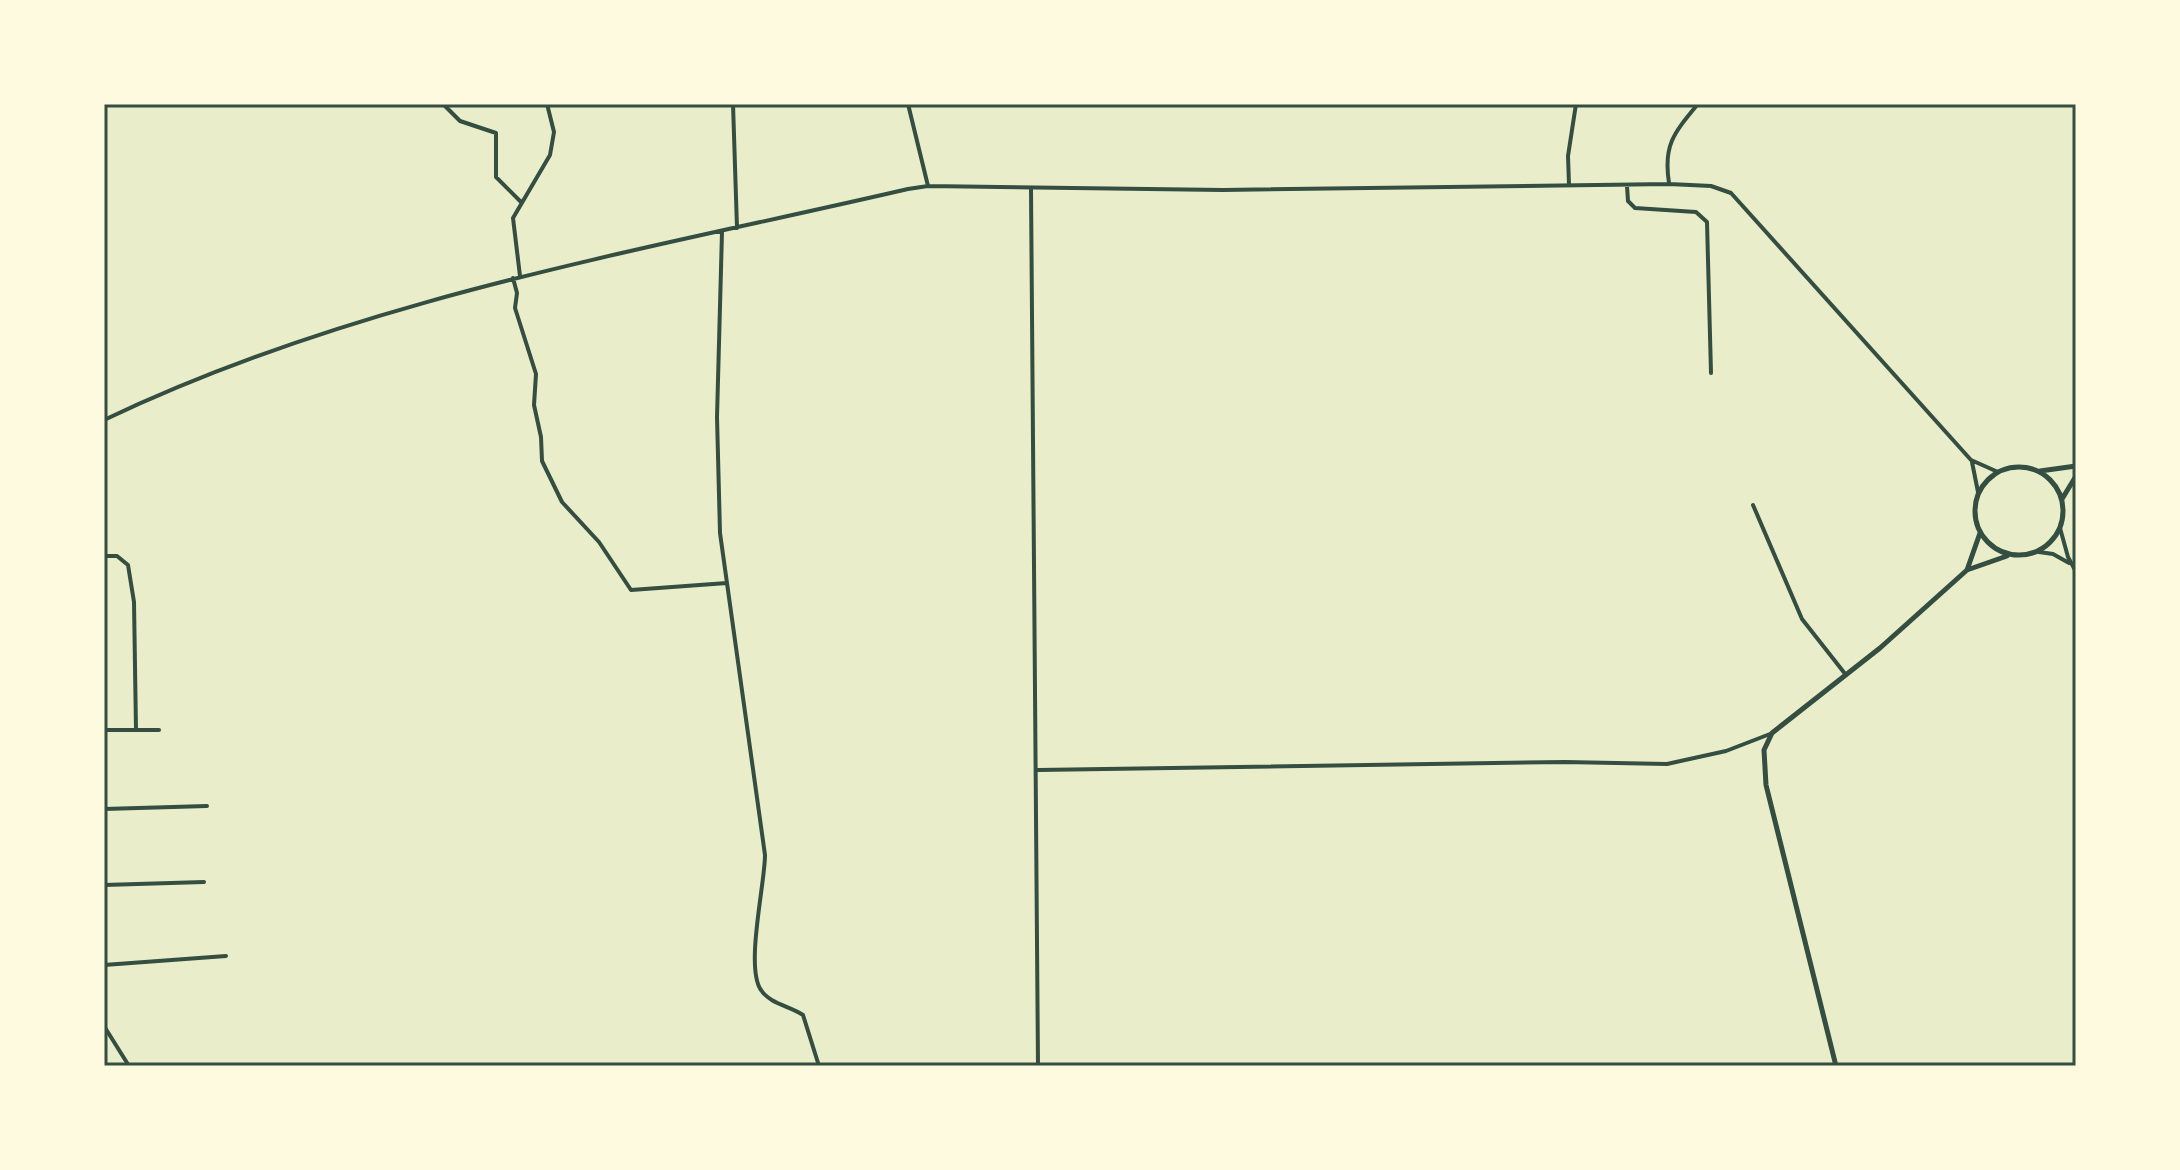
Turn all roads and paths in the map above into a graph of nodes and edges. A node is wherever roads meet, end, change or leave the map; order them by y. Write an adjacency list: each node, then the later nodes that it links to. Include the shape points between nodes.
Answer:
1 (443, 104): 12 (street, via 460,121 496,133 496,177)
2 (547, 104): 12 (street, via 554,132 550,155)
3 (733, 104): 13 (street)
4 (908, 104): 8 (street)
5 (1576, 104): 9 (street)
6 (1698, 104): 7 (street, via 1669,142)
7 (1669, 184): 10 (street); 19 (street, via 1711,186 1731,193)
8 (928, 186): 11 (street); 13 (street)
9 (1569, 186): 10 (street); 11 (street)
10 (1627, 186): 17 (street, via 1628,201 1635,208 1696,212 1707,222)
11 (1031, 189): 40 (street)
12 (521, 202): 15 (street, via 513,228)
13 (737, 228): 14 (street)
14 (722, 232): 15 (street); 34 (street, via 717,417)
15 (520, 276): 16 (street)
16 (513, 278): 18 (street, via 298,340); 34 (street, via 515,308 536,374 534,405 542,461 562,502 599,542 631,590)
17 (1711, 373)
18 (104, 420)
19 (1971, 460): 22 (street); 24 (street)
20 (2076, 466): 21 (street)
21 (2039, 471): 22 (street, via 2012,467); 25 (street)
22 (1998, 472): 24 (street)
23 (2076, 476): 25 (street)
24 (1978, 492): 28 (street, via 1975,520)
25 (2062, 499): 27 (street)
26 (1753, 505): 35 (street, via 1797,610)
27 (2060, 528): 29 (street); 33 (street)
28 (1980, 533): 30 (street, via 1993,548); 32 (street)
29 (2039, 552): 30 (street); 33 (street, via 2066,560)
30 (2011, 555): 32 (street)
31 (104, 556): 37 (street, via 117,556 128,565 134,602)
32 (1967, 570): 35 (street)
33 (2076, 570)
34 (727, 583): 49 (street, via 765,855 757,977 768,997 803,1015)
35 (1846, 675): 39 (street)
36 (104, 730): 37 (street)
37 (136, 730): 38 (street)
38 (159, 730)
39 (1772, 733): 40 (street, via 1726,751 1667,764); 51 (street, via 1763,767)
40 (1038, 770): 50 (street)
41 (207, 806): 42 (street)
42 (104, 809)
43 (204, 882): 44 (street)
44 (104, 885)
45 (226, 956): 46 (street)
46 (104, 965)
47 (104, 1026): 48 (street)
48 (129, 1066)
49 (819, 1066)
50 (1038, 1066)
51 (1836, 1066)

